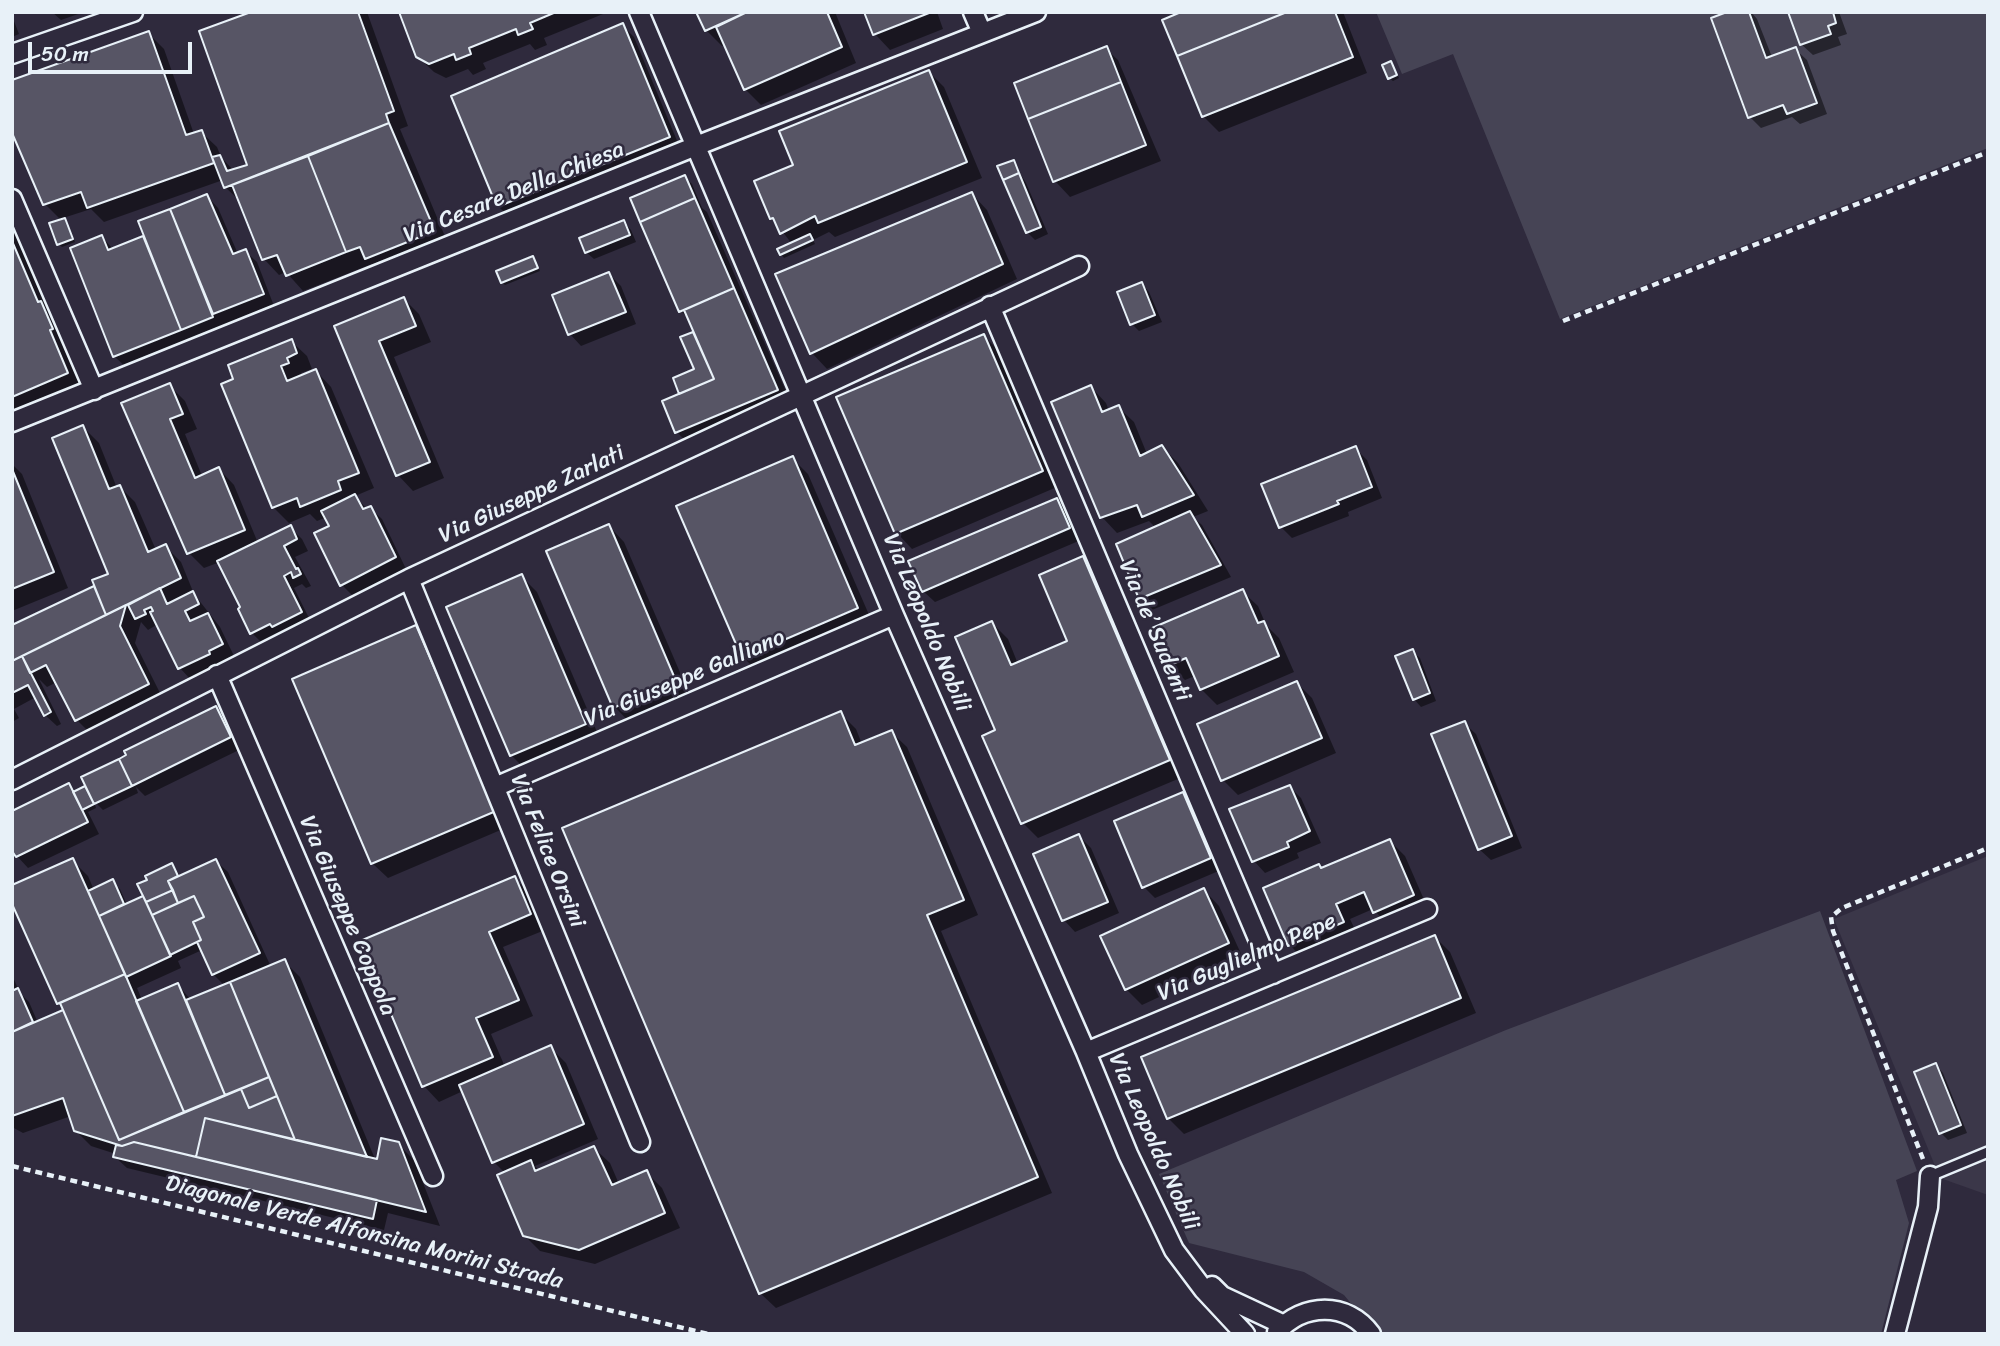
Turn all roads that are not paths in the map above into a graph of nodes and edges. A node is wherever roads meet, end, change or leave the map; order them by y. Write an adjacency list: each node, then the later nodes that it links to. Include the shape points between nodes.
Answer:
1 (133, 12): 6 (street)
2 (639, 12): 7 (street, Via Leopoldo Nobili)
3 (973, 12): 5 (street)
4 (1036, 12): 5 (street, Via Cesare Della Chiesa)
5 (982, 33): 7 (street, Via Cesare Della Chiesa)
6 (12, 54)
7 (696, 145): 11 (street, Via Cesare Della Chiesa); 12 (street, Via Leopoldo Nobili)
8 (12, 199): 11 (street)
9 (1079, 266): 10 (street, Via Giuseppe Zarlati)
10 (990, 306): 12 (street, Via Giuseppe Zarlati); 20 (street, Via de’ Sudenti)
11 (94, 390): 13 (street, Via Cesare Della Chiesa)
12 (803, 396): 14 (street, Via Giuseppe Zarlati); 15 (street, Via Leopoldo Nobili)
13 (12, 422)
14 (410, 579): 16 (street, Via Giuseppe Zarlati); 18 (street, Via Felice Orsini)
15 (894, 615): 18 (street, Via Giuseppe Galliano); 21 (street, Via Leopoldo Nobili)
16 (216, 675): 17 (street, Via Giuseppe Zarlati); 24 (street, Via Giuseppe Coppola)
17 (12, 780)
18 (495, 787): 22 (street, Via Felice Orsini)
19 (1427, 909): 20 (street, Via Guglielmo Pepe)
20 (1273, 974): 21 (street, Via Guglielmo Pepe)
21 (1086, 1052): 26 (street, Via Leopoldo Nobili)
22 (640, 1142)
23 (1988, 1152): 25 (lane)
24 (433, 1176)
25 (1930, 1176): 30 (street, via 1928,1206)
26 (1174, 1250): 27 (street, Via Leopoldo Nobili, via 1222,1296); 28 (street, Via Leopoldo Nobili)
27 (1280, 1329): 29 (street, via 1303,1312 1325,1309 1348,1314)
28 (1245, 1334)
29 (1371, 1334)
30 (1895, 1334)

